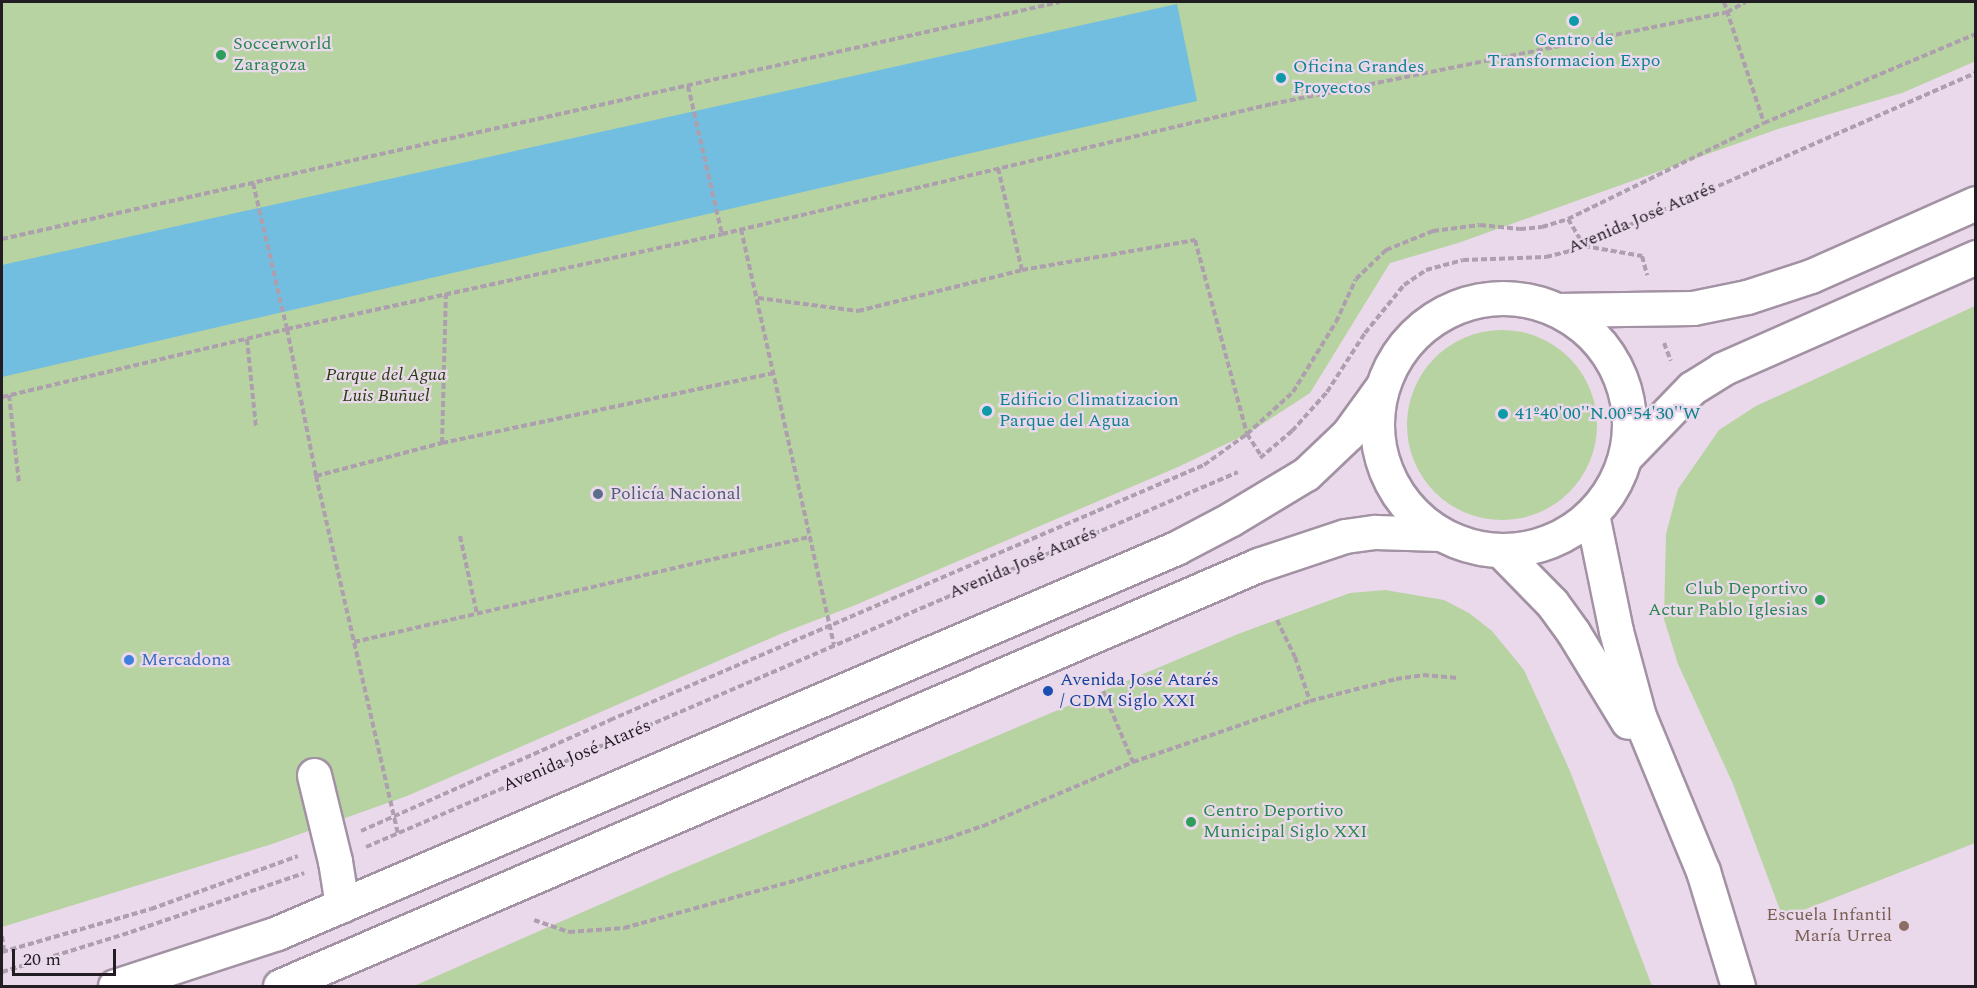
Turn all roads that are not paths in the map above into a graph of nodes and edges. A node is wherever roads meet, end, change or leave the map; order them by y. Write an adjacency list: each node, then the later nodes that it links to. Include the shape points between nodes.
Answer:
1 (1976, 203): 3 (main road, via 1811,276 1747,297 1693,308)
2 (1976, 257): 5 (main road, via 1722,369 1692,388)
3 (1557, 310): 4 (main road, via 1523,299 1496,298 1452,308 1421,327 1396,354); 5 (main road, via 1587,329 1609,355 1624,387 1630,421)
4 (1382, 387): 7 (main road, via 1376,421 1380,455 1392,486 1413,514); 11 (main road, via 1347,434 1306,474 1176,548)
5 (1626, 456): 6 (main road, via 1613,487)
6 (1592, 514): 8 (main road, via 1566,535 1535,548); 9 (main road, via 1627,677)
7 (1440, 534): 8 (main road, via 1469,547); 13 (main road, via 1375,532 1345,536 1258,565)
8 (1501, 551): 9 (main road, via 1544,594 1573,632)
9 (1657, 766): 14 (main road, via 1703,872)
10 (314, 774): 11 (main road)
11 (342, 905): 12 (main road, via 277,933)
12 (115, 987)
13 (280, 987)
14 (1738, 987)

